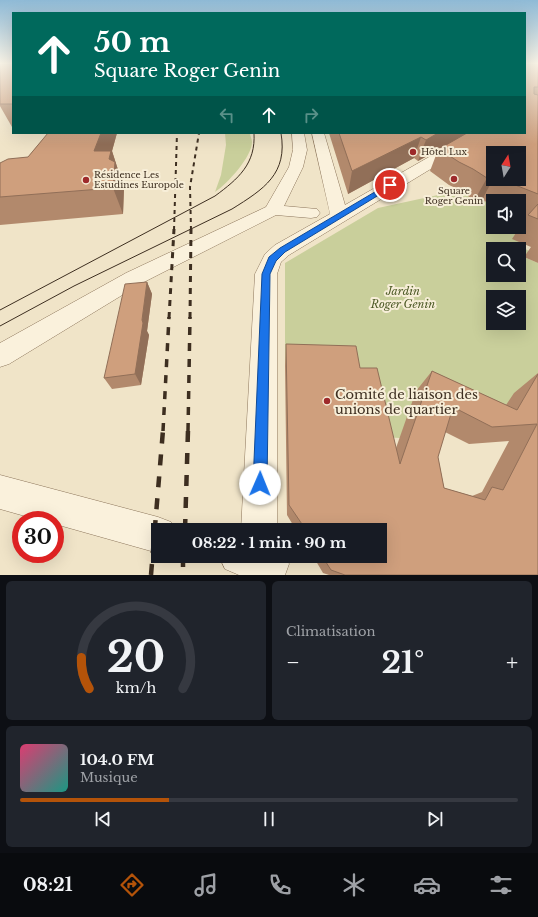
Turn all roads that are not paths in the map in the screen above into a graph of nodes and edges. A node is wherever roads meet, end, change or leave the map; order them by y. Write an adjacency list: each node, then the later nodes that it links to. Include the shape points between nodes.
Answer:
1 (298, 134): 4 (street, via 300,150 296,168)
2 (318, 134): 6 (street)
3 (478, 134): 6 (street)
4 (273, 210): 5 (street); 7 (street, via 134,278)
5 (311, 213)
6 (339, 216): 9 (street, via 282,250 272,259 266,274)
7 (0, 356)
8 (0, 492): 10 (street)
9 (262, 523)
10 (151, 533)

